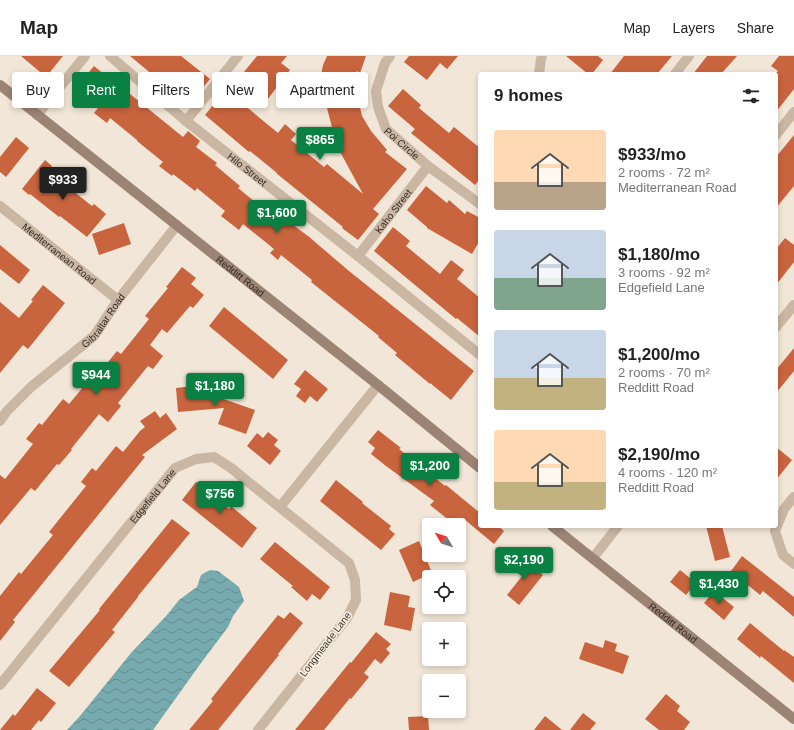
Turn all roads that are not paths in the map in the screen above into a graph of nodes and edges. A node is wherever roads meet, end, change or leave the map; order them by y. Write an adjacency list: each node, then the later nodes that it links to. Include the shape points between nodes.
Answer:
1 (85, 56): 11 (street)
2 (110, 56): 12 (street, Hilo Street)
3 (238, 56): 12 (street)
4 (390, 56): 14 (street, Poi Circle, via 385,63 376,91 378,107 386,129)
5 (542, 56): 7 (street)
6 (689, 56): 8 (street)
7 (539, 72)
8 (677, 72)
9 (0, 85): 11 (street, Redditt Road)
10 (794, 112): 13 (street)
11 (37, 115): 17 (street, Redditt Road)
12 (186, 121): 18 (street, Hilo Street)
13 (778, 132)
14 (428, 166): 15 (street, Poi Circle); 18 (street, Kaho Street)
15 (478, 203)
16 (0, 206): 19 (street, Mediterranean Road)
17 (177, 226): 19 (street, Gibraltar Road); 23 (street, Redditt Road)
18 (358, 256): 22 (street, Hilo Street)
19 (118, 300): 24 (street, Gibraltar Road, via 94,336 31,387)
20 (794, 305): 21 (street)
21 (778, 325)
22 (478, 353)
23 (378, 385): 25 (street, Redditt Road); 27 (street)
24 (0, 421)
25 (478, 466)
26 (794, 497): 28 (street, via 784,509)
27 (280, 507): 34 (street, Edgefield Lane, via 231,468 214,458 196,459 175,468); 36 (street, Longmeade Lane, via 349,563 355,580 356,600 347,618)
28 (778, 524)
29 (555, 528): 32 (street, Redditt Road)
30 (616, 528): 32 (street)
31 (776, 528): 33 (street, via 783,555)
32 (593, 558): 35 (street, Redditt Road)
33 (794, 564)
34 (0, 685)
35 (794, 719)
36 (258, 730)

